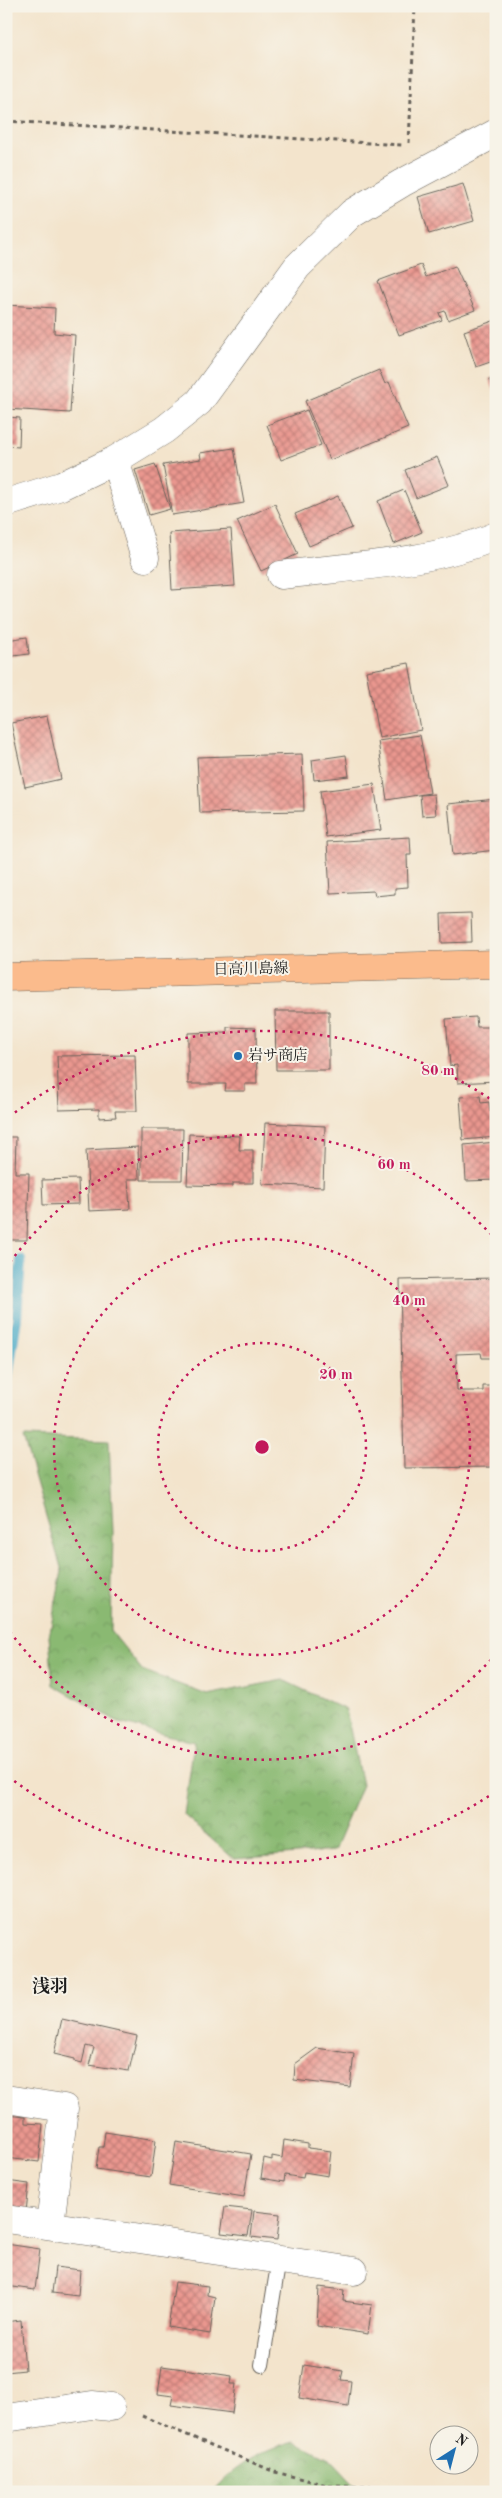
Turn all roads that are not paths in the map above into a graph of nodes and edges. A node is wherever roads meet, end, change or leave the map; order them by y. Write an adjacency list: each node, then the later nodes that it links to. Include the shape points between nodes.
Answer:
1 (496, 133): 2 (street, via 352,213 297,267 199,402 164,430)
2 (115, 460): 3 (street, via 61,486); 5 (street)
3 (6, 503)
4 (496, 536): 6 (street, via 473,546 405,559)
5 (145, 558)
6 (281, 575)
7 (496, 964): 8 (main road, 日高川島線)
8 (6, 976)
9 (6, 2099): 11 (street, via 64,2108)
10 (6, 2219): 11 (street)
11 (50, 2225): 12 (street)
12 (279, 2259): 13 (street); 14 (lane)
13 (354, 2270)
14 (262, 2365)
15 (111, 2407): 16 (street, via 92,2405)
16 (6, 2418)

